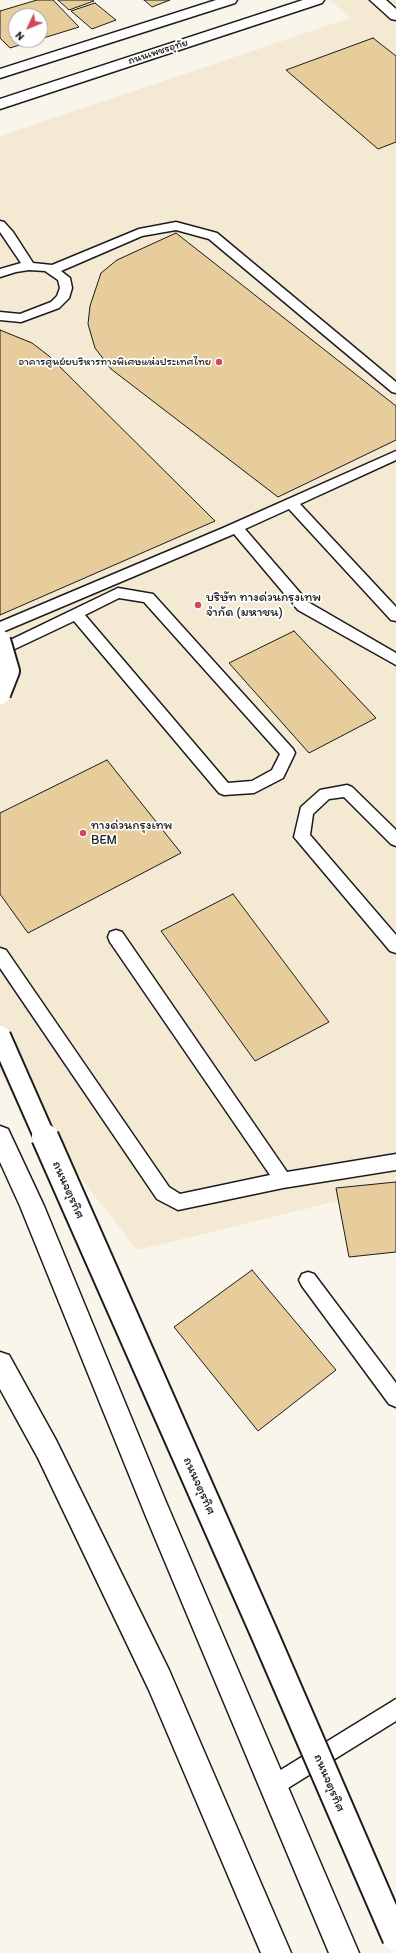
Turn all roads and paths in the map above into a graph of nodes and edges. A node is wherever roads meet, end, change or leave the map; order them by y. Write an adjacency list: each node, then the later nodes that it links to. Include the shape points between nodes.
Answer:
1 (230, 0): 5 (main road)
2 (317, 0): 6 (main road, ถนนเพชรอุทัย)
3 (377, 0): 4 (main road)
4 (396, 16)
5 (0, 74)
6 (0, 104)
7 (0, 226): 8 (lane, via 9,235)
8 (29, 266): 9 (lane); 10 (lane)
9 (52, 270): 11 (lane, via 64,278 66,288 63,298 55,305 21,318); 12 (lane, via 139,233 176,226 213,236)
10 (0, 273)
11 (0, 316)
12 (396, 389)
13 (396, 455): 14 (lane)
14 (290, 502): 15 (lane); 17 (lane)
15 (236, 527): 18 (lane); 21 (lane, via 303,606)
16 (77, 615): 16 (lane, via 224,789 254,787 278,774 288,753 148,598 118,593); 20 (lane)
17 (396, 616)
18 (0, 628)
19 (0, 640): 22 (main road, bridge, via 9,672)
20 (0, 651)
21 (396, 660)
22 (0, 694)
23 (396, 840): 25 (lane, via 347,791 325,794 306,810 302,837)
24 (116, 937): 30 (lane)
25 (396, 946)
26 (0, 955): 30 (lane, via 163,1193 178,1202)
27 (0, 1036): 36 (main road, ถนนจตุรทิศ, bridge)
28 (0, 1136): 35 (main road, via 32,1206 153,1503)
29 (396, 1162): 30 (lane)
30 (283, 1180)
31 (308, 1280): 33 (lane)
32 (0, 1364): 37 (main road, via 47,1449 159,1680)
33 (396, 1398)
34 (396, 1709): 35 (lane)
35 (273, 1786): 38 (main road)
36 (396, 1938)
37 (276, 1953)
38 (344, 1953)

